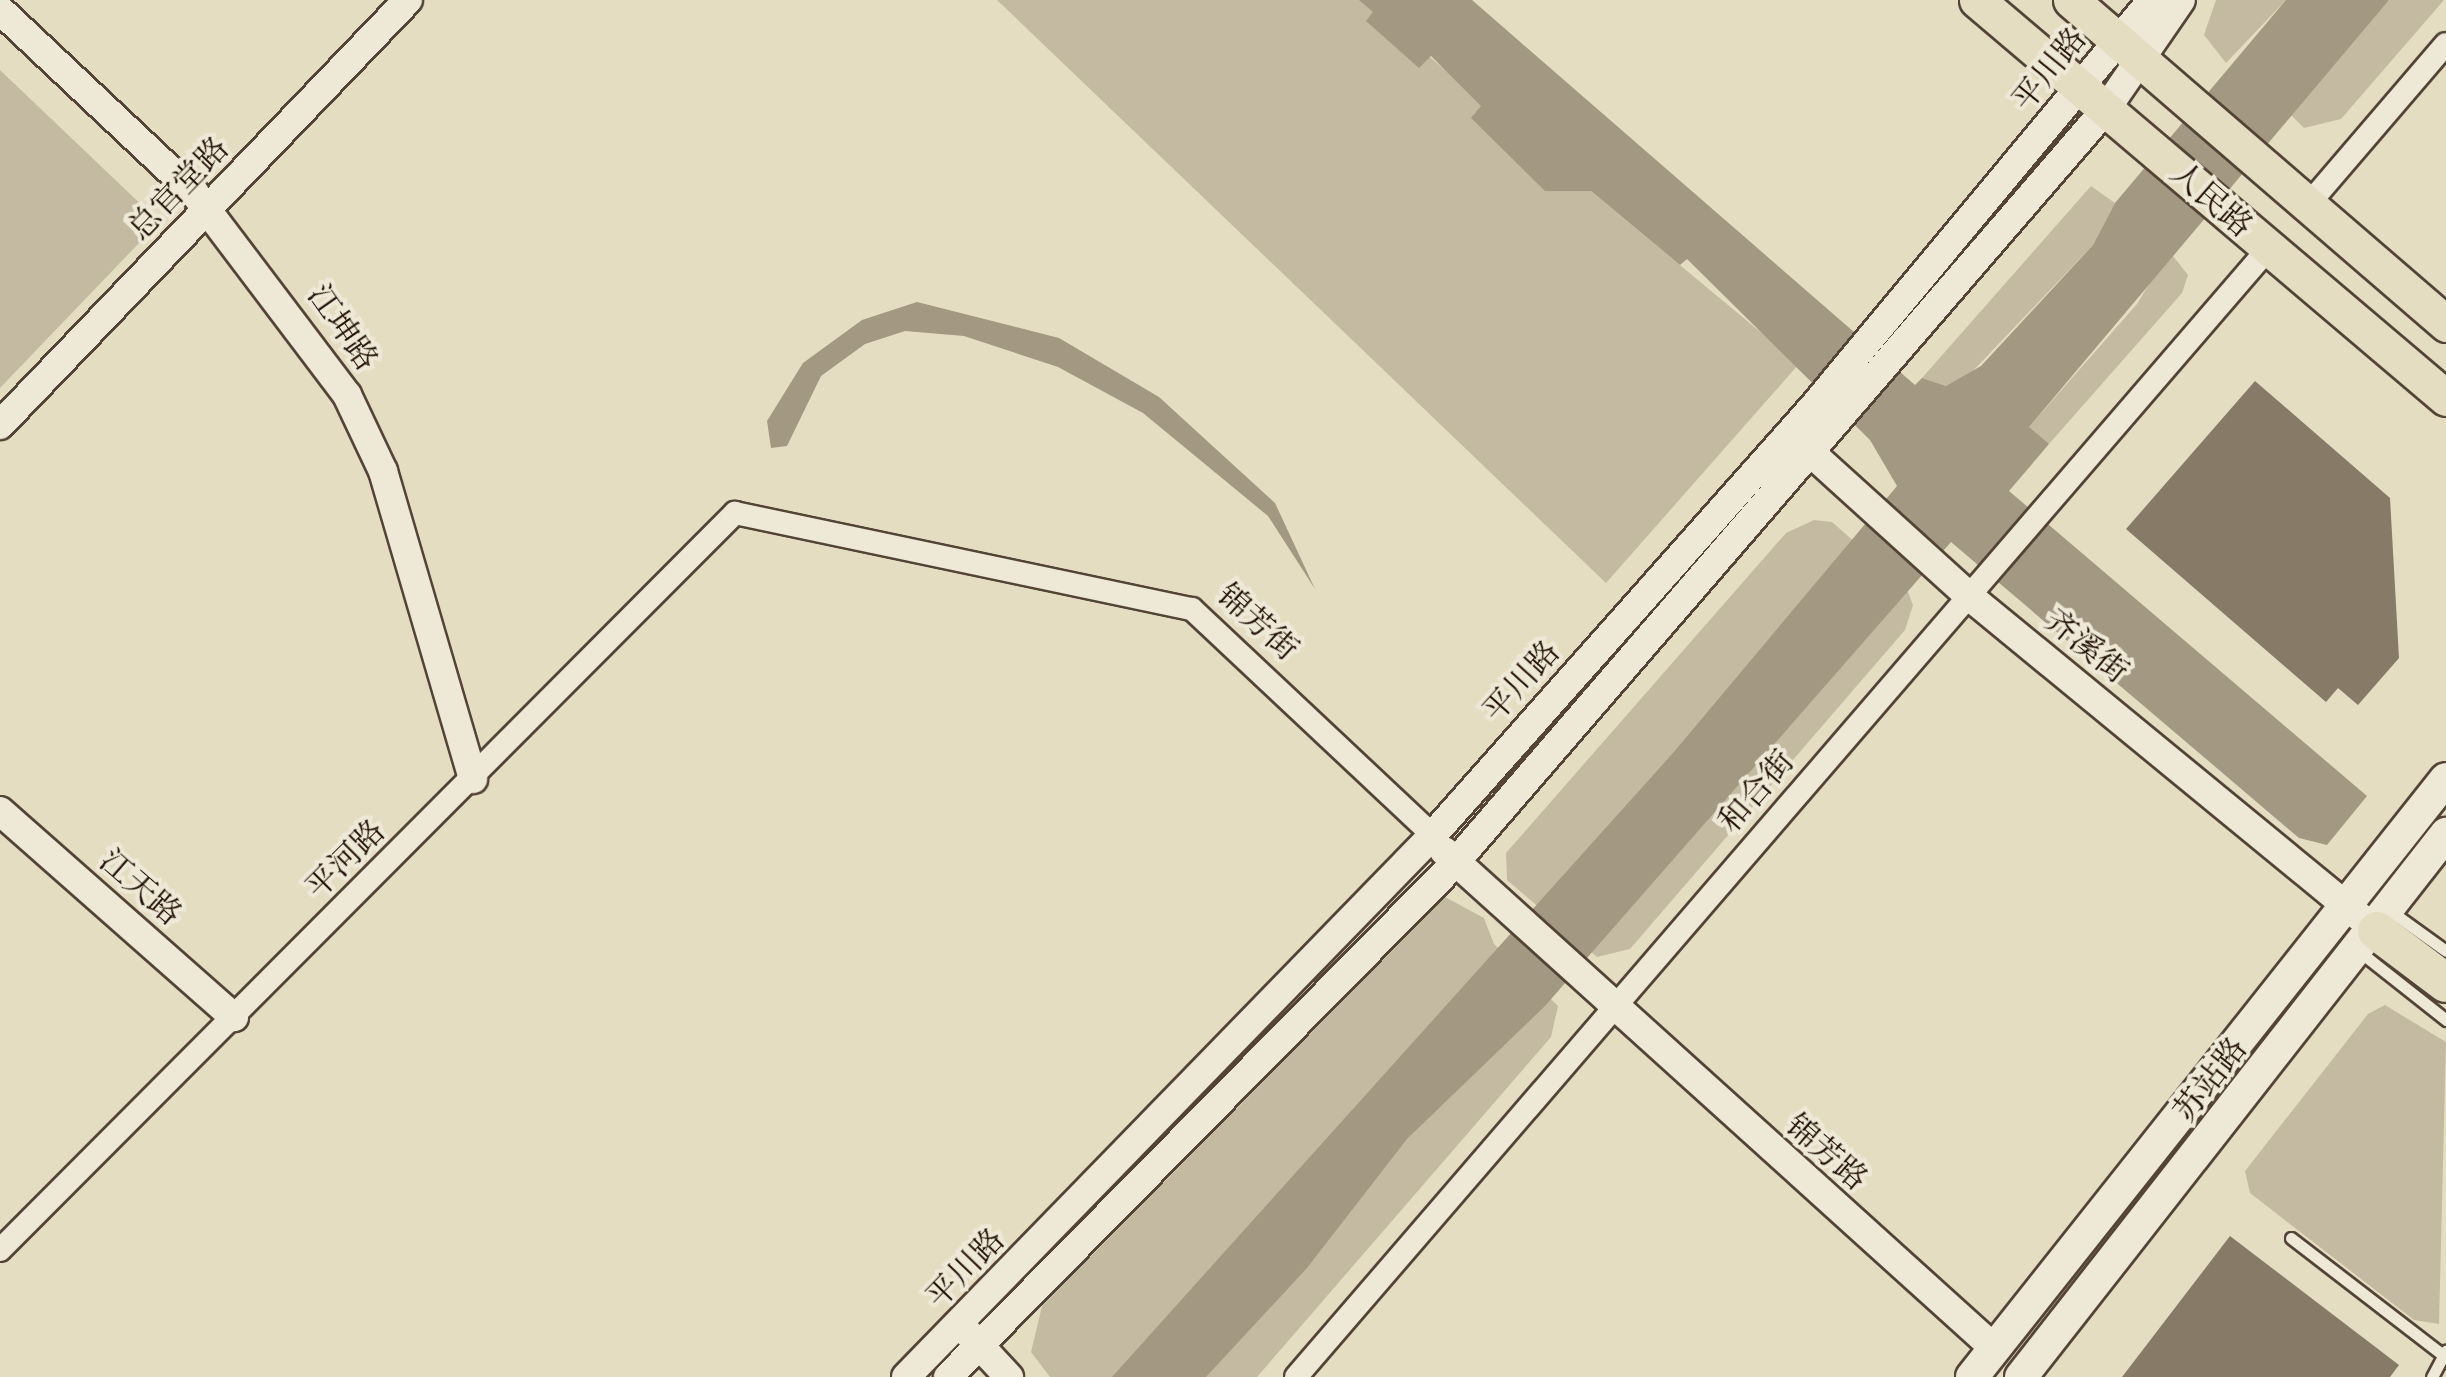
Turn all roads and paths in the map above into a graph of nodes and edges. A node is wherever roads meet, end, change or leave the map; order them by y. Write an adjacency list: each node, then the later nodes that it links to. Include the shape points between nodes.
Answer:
1 (408, 0): 11 (street, 总官堂路)
2 (1977, 0): 9 (main road, 人民路)
3 (2071, 0): 8 (main road, 人民路)
4 (2152, 0): 8 (street, 平川路)
5 (2181, 0): 8 (street, 平川路)
6 (0, 10): 11 (street, 江坤路)
7 (2446, 44): 10 (street)
8 (2127, 48): 9 (street, 平川路); 10 (main road, 人民路)
9 (2094, 99): 12 (main road, 人民路); 15 (street, 平川路, via 1902,347); 15 (street, 平川路, via 1881,326)
10 (2308, 206): 13 (main road, 人民路)
11 (208, 210): 16 (street, 总官堂路); 21 (street, 江坤路, via 346,394 384,471)
12 (2267, 250): 14 (main road, 人民路); 20 (street, 和合街)
13 (2446, 324)
14 (2446, 398)
15 (1824, 416): 17 (street, 平川路); 18 (street, 平川路)
16 (0, 425)
17 (1790, 433): 18 (street, 齐溪街); 25 (street, 平川路)
18 (1810, 454): 20 (street, 齐溪街, via 1941,572); 26 (street, 平川路)
19 (735, 513): 21 (street, 平河路); 25 (street, 锦芳街, via 1192,608)
20 (1975, 588): 27 (street, 齐溪街); 31 (street, 和合街)
21 (474, 779): 32 (street, 平河路)
22 (2446, 779): 27 (main road, 苏站路)
23 (0, 811): 32 (street, 江天路)
24 (2446, 834): 28 (main road, 苏站路)
25 (1433, 835): 26 (street, 锦芳街); 36 (street, 平川路)
26 (1453, 864): 31 (street, 锦芳街); 37 (street, 平川路)
27 (2346, 906): 28 (street, 齐溪街); 38 (main road, 苏站路)
28 (2377, 931): 29 (lane); 30 (highway); 33 (lane); 40 (main road, 苏站路)
29 (2446, 951)
30 (2446, 982)
31 (1612, 1011): 38 (street, 锦芳路); 44 (street, 和合街)
32 (234, 1017): 35 (street, 平河路)
33 (2446, 1020)
34 (2291, 1238): 39 (lane)
35 (0, 1250)
36 (961, 1325): 37 (street); 41 (street, 平川路)
37 (980, 1348): 42 (street, 平川路); 43 (street)
38 (1995, 1348): 40 (lane); 45 (main road, 苏站路)
39 (2444, 1353): 46 (lane)
40 (2026, 1375)
41 (906, 1377)
42 (948, 1377)
43 (1009, 1377)
44 (1296, 1377)
45 (1972, 1377)
46 (2432, 1377)

